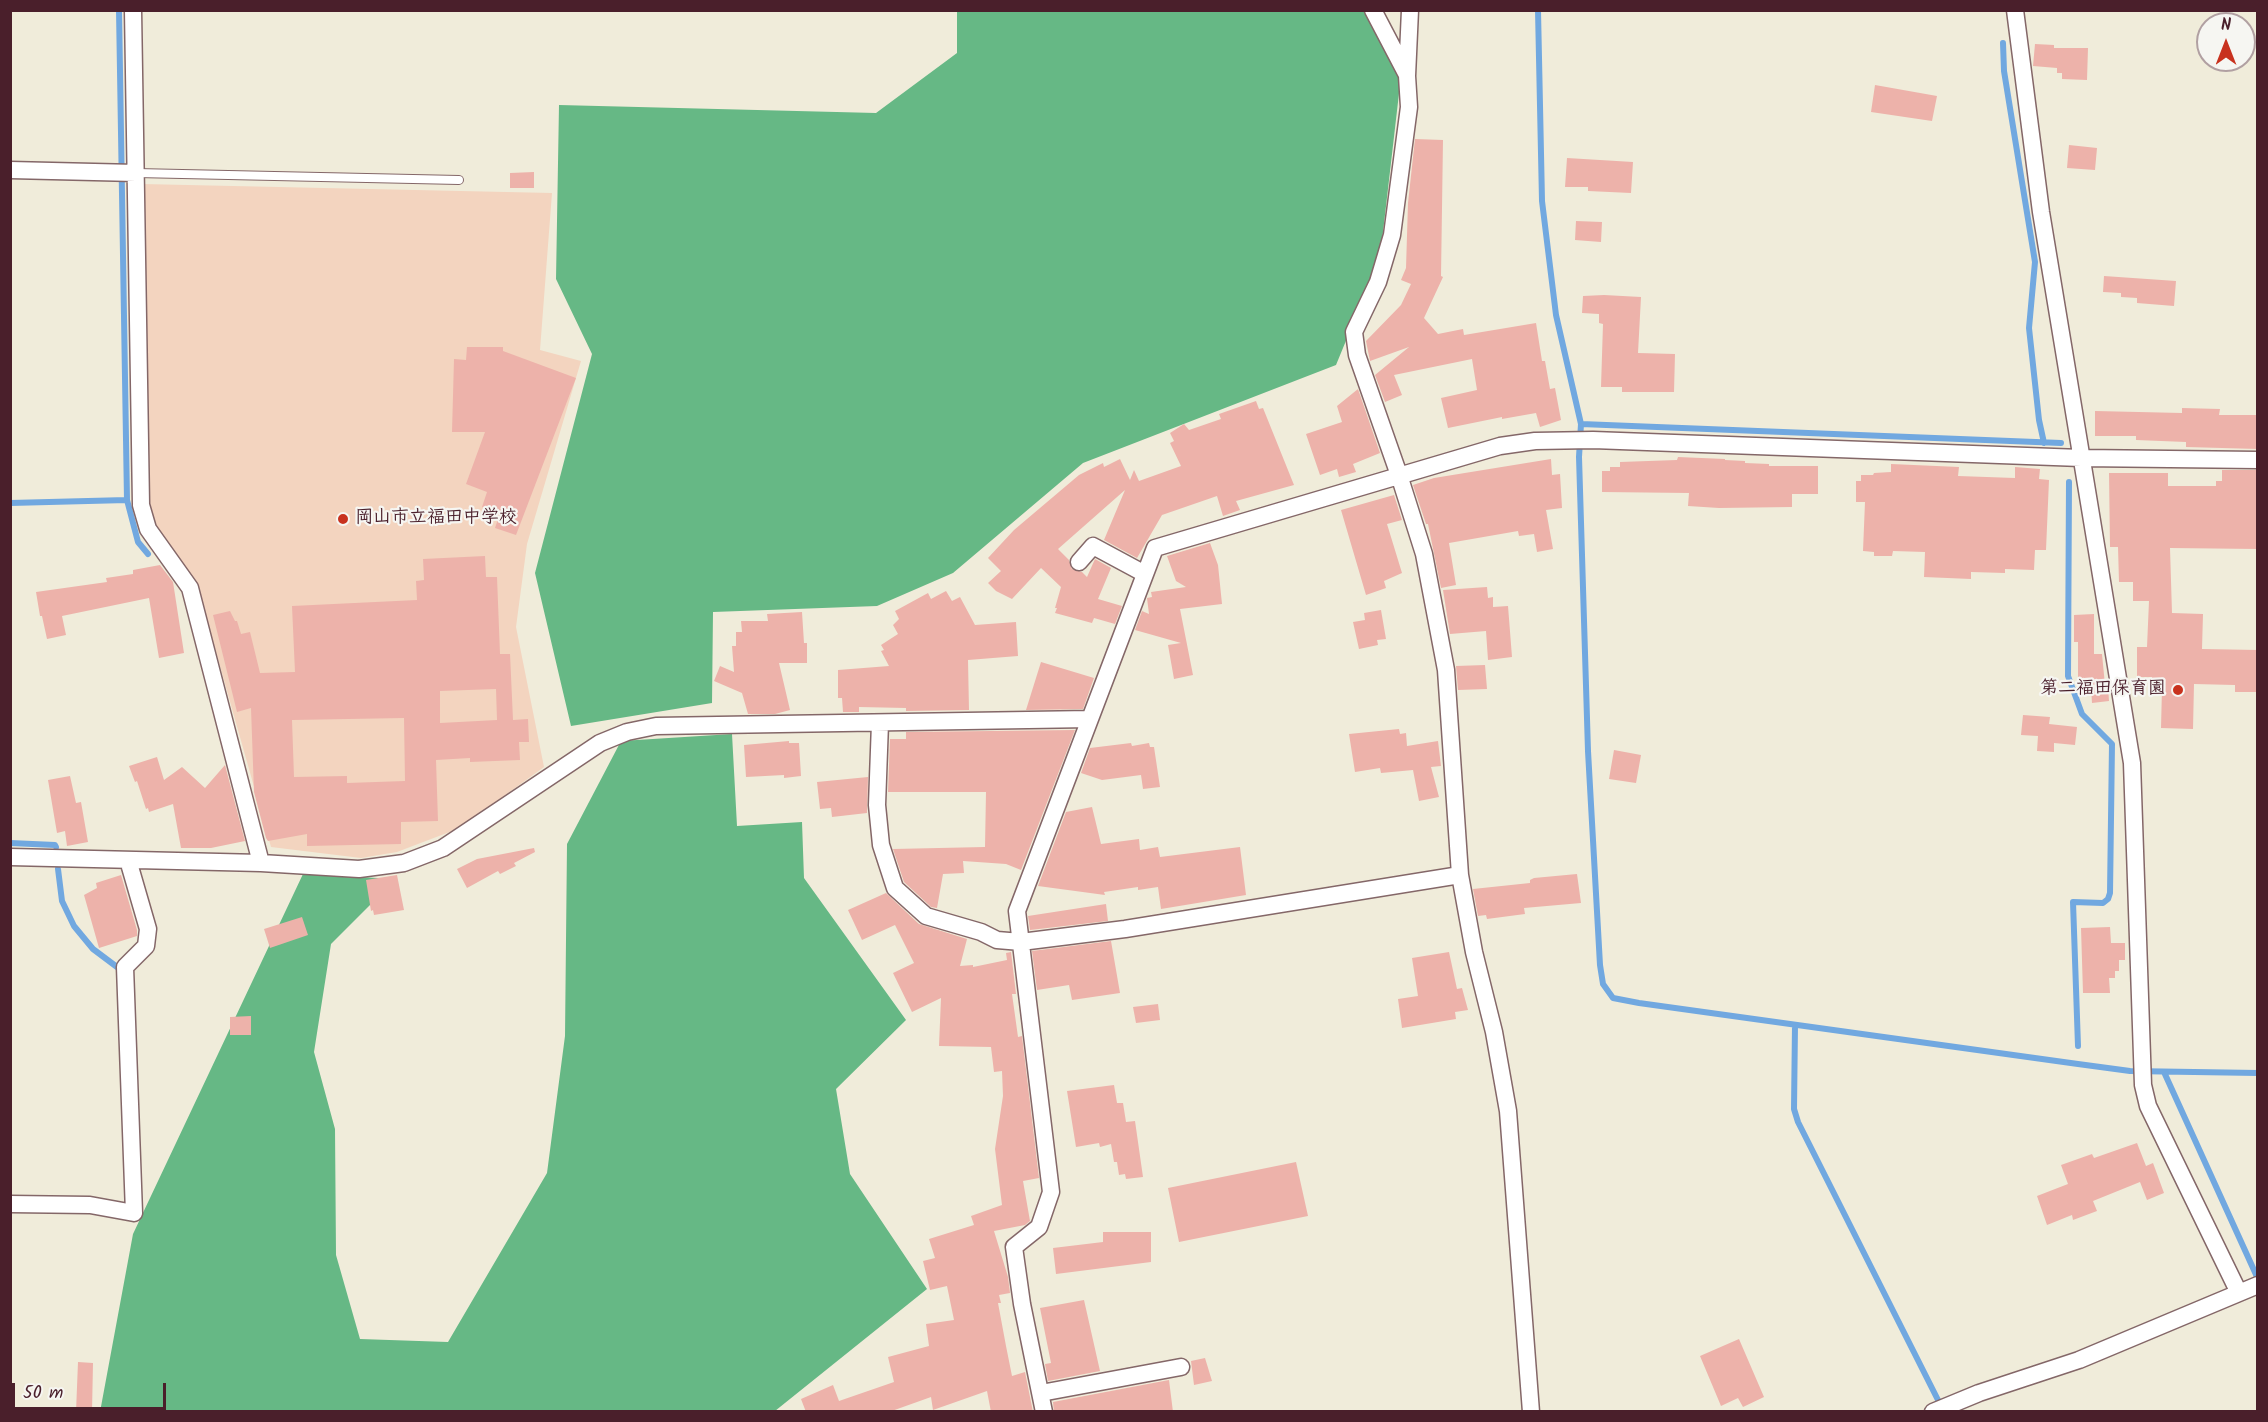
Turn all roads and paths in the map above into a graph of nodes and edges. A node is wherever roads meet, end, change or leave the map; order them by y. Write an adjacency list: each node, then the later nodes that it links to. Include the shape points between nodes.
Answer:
1 (133, 10): 7 (street)
2 (1373, 10): 5 (street)
3 (1410, 10): 5 (street)
4 (2015, 10): 9 (street, via 2041,212)
5 (1407, 76): 11 (street, via 1410,106 1392,235 1378,282 1354,332 1357,356)
6 (10, 170): 7 (street)
7 (126, 173): 8 (lane); 18 (street, via 141,505 148,529 190,588)
8 (459, 180)
9 (2081, 458): 10 (street); 11 (street, via 1570,440 1500,446); 22 (street, via 2132,763 2143,1080 2148,1106)
10 (2258, 460)
11 (1399, 475): 13 (street, via 1155,548); 19 (street, via 1424,554 1446,670)
12 (1079, 562): 13 (street, via 1093,546)
13 (1145, 574): 14 (street)
14 (1090, 720): 15 (street); 20 (street, via 1017,911)
15 (880, 723): 18 (street, via 656,726 627,732 600,743 443,848 404,863 359,869); 20 (street, via 880,845 895,888 926,916 997,940)
16 (10, 857): 17 (street)
17 (128, 860): 18 (street); 21 (street, via 148,929 146,946 125,967 134,1213 90,1205)
18 (261, 863)
19 (1460, 875): 20 (street); 26 (street, via 1508,1111)
20 (1021, 942): 24 (street, via 1050,1192 1039,1227 1014,1247)
21 (10, 1204)
22 (2250, 1289): 27 (street, via 2079,1360)
23 (1181, 1366): 24 (street)
24 (1041, 1394): 25 (street)
25 (1044, 1412)
26 (1531, 1412)
27 (1934, 1412)

